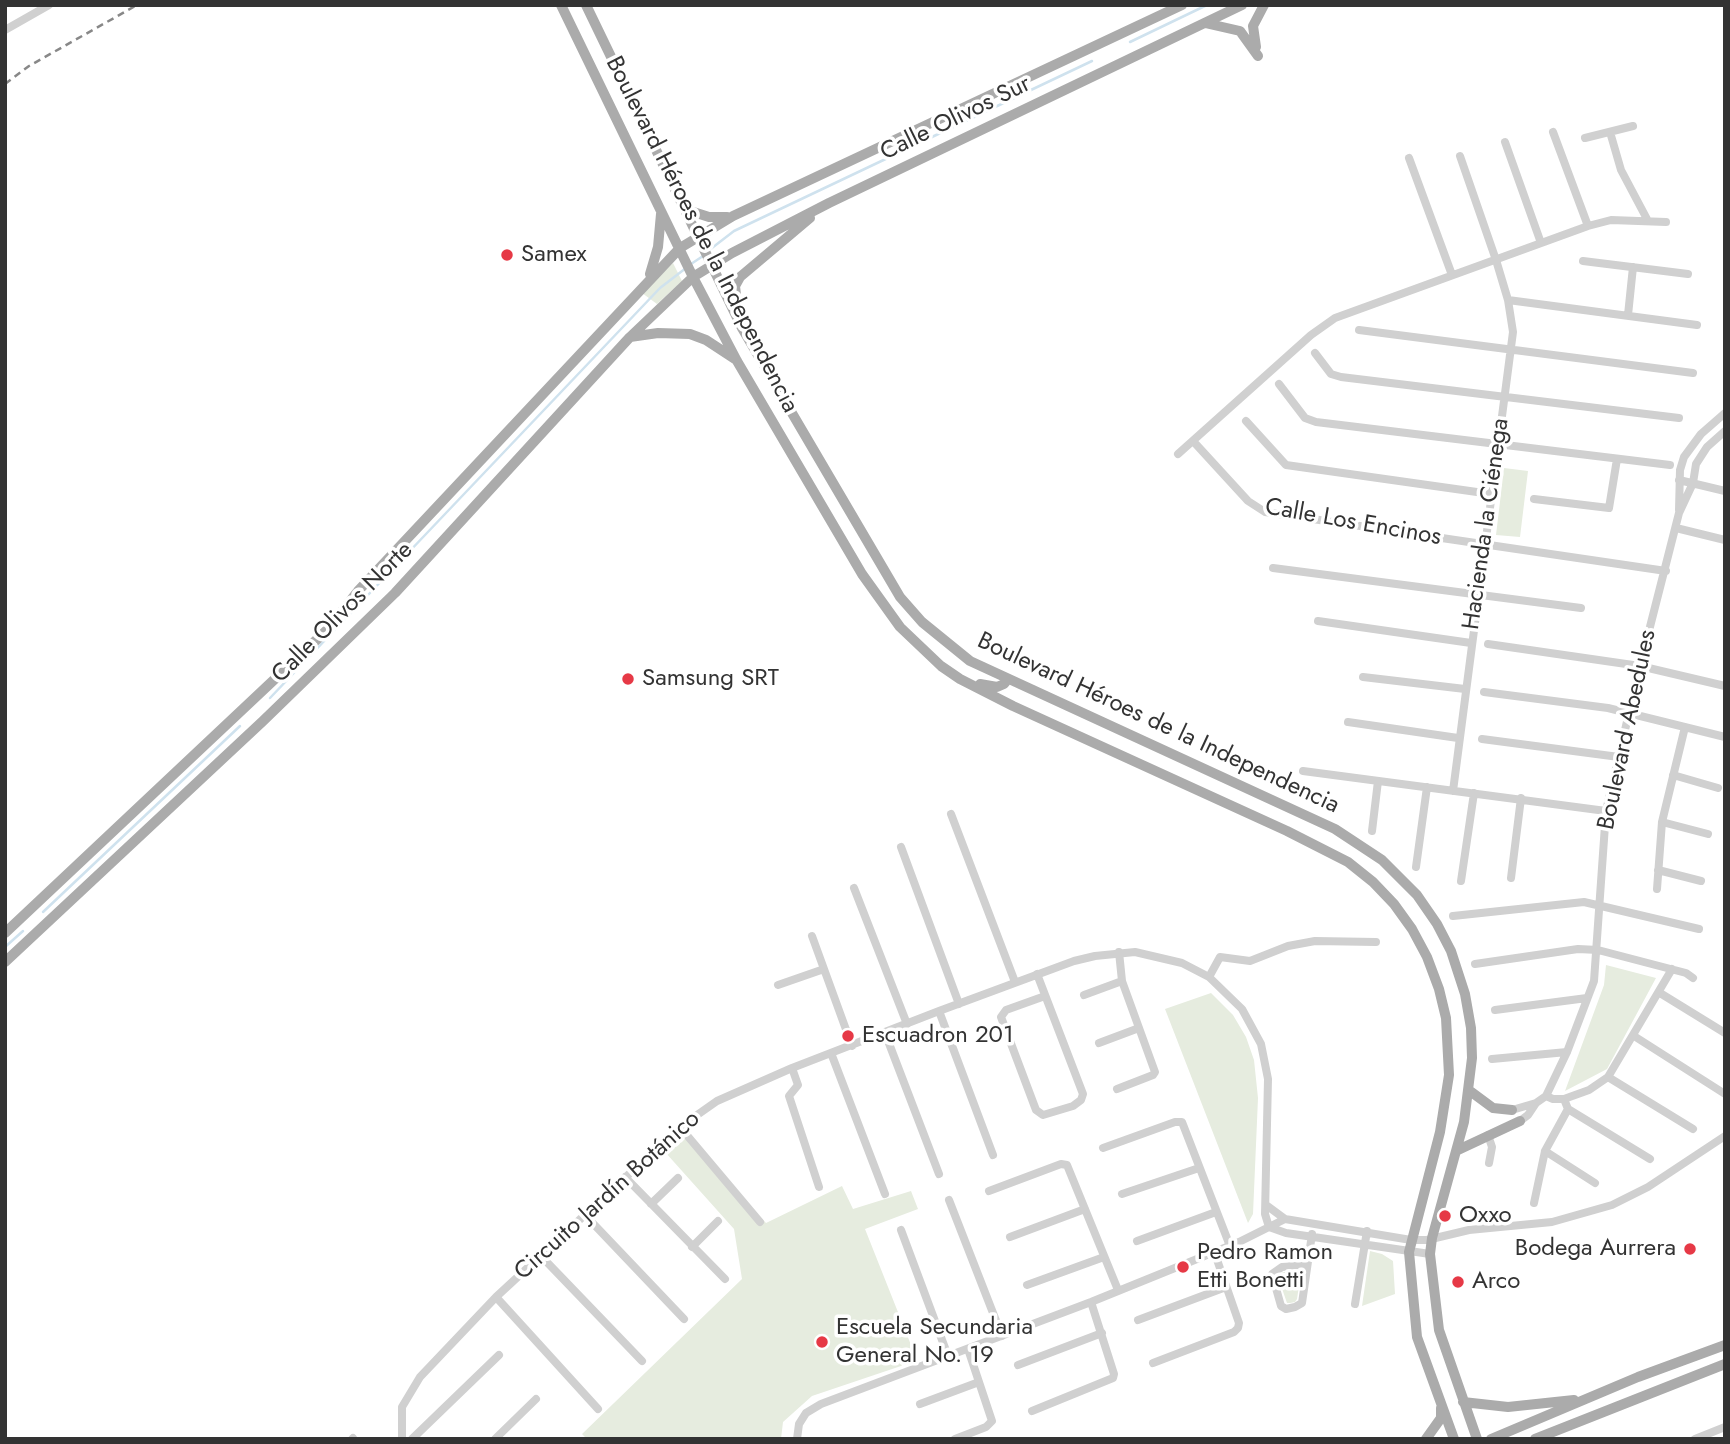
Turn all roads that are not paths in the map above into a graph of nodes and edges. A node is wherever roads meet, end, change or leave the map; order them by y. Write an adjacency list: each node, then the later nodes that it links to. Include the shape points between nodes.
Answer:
1 (49, 5): 9 (street)
2 (561, 5): 20 (main road, Boulevard Héroes de la Independencia)
3 (586, 5): 19 (main road, Boulevard Héroes de la Independencia)
4 (1182, 5): 21 (main road, Calle Olivos Sur)
5 (1241, 5): 7 (main road, Calle Olivos Sur)
6 (1265, 5): 8 (main road)
7 (1205, 22): 10 (main road); 18 (main road, Calle Olivos Sur)
8 (1253, 26): 10 (main road); 10 (main road, via 1258,56)
9 (5, 30)
10 (1240, 31)
11 (1633, 126): 13 (street)
12 (1553, 132): 24 (street)
13 (1610, 132): 14 (street); 22 (street, via 1621,170)
14 (1585, 138)
15 (1505, 142): 26 (street)
16 (1460, 156): 28 (street, Hacienda la Ciénega)
17 (1409, 158): 33 (street)
18 (829, 204): 30 (main road, Calle Olivos Sur); 39 (main road, via 740,276 735,298)
19 (684, 209): 21 (main road, via 709,217); 25 (main road, Boulevard Héroes de la Independencia)
20 (662, 212): 27 (main road, Boulevard Héroes de la Independencia); 35 (main road)
21 (733, 216): 25 (main road, Calle Olivos Sur)
22 (1648, 221): 23 (street); 24 (street, via 1611,220)
23 (1666, 222)
24 (1588, 226): 26 (street)
25 (698, 237): 27 (main road, Calle Olivos Sur); 30 (main road, Boulevard Héroes de la Independencia)
26 (1541, 243): 28 (street)
27 (680, 248): 34 (main road, Boulevard Héroes de la Independencia); 35 (main road, Calle Olivos Norte)
28 (1496, 260): 33 (street); 36 (street, Hacienda la Ciénega)
29 (1583, 261): 31 (street)
30 (711, 266): 34 (main road, Calle Olivos Sur); 39 (main road, Boulevard Héroes de la Independencia)
31 (1633, 267): 32 (street); 37 (street)
32 (1688, 274)
33 (1452, 275): 52 (street, via 1323,326)
34 (693, 277): 41 (main road, Calle Olivos Norte); 44 (main road, Boulevard Héroes de la Independencia)
35 (648, 280): 111 (main road, Calle Olivos Norte, via 358,591 328,629)
36 (1508, 300): 37 (street); 42 (street, Hacienda la Ciénega, via 1513,332)
37 (1628, 315): 38 (street)
38 (1698, 325)
39 (742, 328): 75 (main road, Boulevard Héroes de la Independencia, via 900,597 922,622 970,661)
40 (1359, 330): 42 (street)
41 (630, 337): 44 (main road, via 690,334); 116 (main road, Calle Olivos Norte, via 395,593)
42 (1510, 349): 45 (street); 47 (street, Hacienda la Ciénega)
43 (1315, 353): 47 (street, via 1331,374 1341,377)
44 (737, 361): 76 (main road, Boulevard Héroes de la Independencia, via 881,602 915,643)
45 (1693, 373)
46 (1279, 384): 53 (street, via 1310,421)
47 (1504, 396): 49 (street); 53 (street, Hacienda la Ciénega)
48 (1725, 413): 57 (street, Boulevard Abedules, via 1684,457)
49 (1679, 418)
50 (1246, 421): 60 (street, via 1286,465)
51 (1725, 431): 58 (street, Boulevard Abedules, via 1698,460)
52 (1193, 441): 54 (street); 65 (street, Calle Los Encinos, via 1248,501 1265,512)
53 (1497, 443): 55 (street); 60 (street, Hacienda la Ciénega)
54 (1178, 454)
55 (1617, 458): 56 (street); 61 (street, via 1610,507)
56 (1670, 465)
57 (1679, 480): 58 (street); 62 (street, Boulevard Abedules)
58 (1693, 483): 59 (street); 62 (street, Boulevard Abedules)
59 (1725, 491)
60 (1490, 494): 65 (street, Hacienda la Ciénega)
61 (1534, 499)
62 (1679, 513): 63 (street, Boulevard Abedules)
63 (1676, 528): 64 (street); 67 (street, Boulevard Abedules)
64 (1725, 540)
65 (1484, 544): 67 (street, Calle Los Encinos); 68 (street, Hacienda la Ciénega)
66 (1273, 568): 68 (street)
67 (1666, 570): 73 (street, Boulevard Abedules)
68 (1477, 595): 69 (street); 71 (street, Hacienda la Ciénega)
69 (1581, 608)
70 (1318, 621): 71 (street)
71 (1471, 643): 78 (street, Hacienda la Ciénega)
72 (1488, 644): 73 (street)
73 (1640, 666): 77 (street); 80 (street, Boulevard Abedules)
74 (1363, 677): 78 (street)
75 (1009, 678): 76 (main road, via 997,687); 146 (main road, Boulevard Héroes de la Independencia, via 1322,823 1382,860 1417,895 1451,951 1471,1028)
76 (960, 679): 193 (main road, Boulevard Héroes de la Independencia, via 1325,849 1348,862 1394,904 1427,957 1442,999 1449,1047 1446,1105)
77 (1725, 686)
78 (1465, 689): 84 (street, Hacienda la Ciénega)
79 (1484, 692): 80 (street)
80 (1629, 714): 82 (street); 86 (street, Boulevard Abedules)
81 (1348, 722): 84 (street)
82 (1685, 727): 83 (street); 88 (street)
83 (1725, 737)
84 (1458, 738): 92 (street, Hacienda la Ciénega)
85 (1482, 739): 86 (street)
86 (1619, 757): 95 (street, Boulevard Abedules)
87 (1303, 771): 89 (street)
88 (1672, 775): 91 (street); 97 (street)
89 (1378, 781): 90 (street); 98 (street)
90 (1427, 787): 92 (street); 101 (street)
91 (1718, 788)
92 (1453, 790): 93 (street)
93 (1474, 793): 94 (street); 104 (street)
94 (1521, 798): 95 (street); 103 (street)
95 (1606, 811): 108 (street, Boulevard Abedules)
96 (951, 814): 124 (street)
97 (1662, 822): 99 (street); 102 (street)
98 (1373, 831)
99 (1709, 834)
100 (901, 847): 130 (street)
101 (1416, 867)
102 (1658, 870): 105 (street); 107 (street)
103 (1511, 878)
104 (1461, 881)
105 (1701, 881)
106 (854, 888): 133 (street)
107 (1657, 889)
108 (1598, 905): 109 (street, via 1575,902); 110 (street); 114 (street, Boulevard Abedules)
109 (1453, 916)
110 (1699, 929)
111 (5, 933)
112 (812, 936): 118 (street)
113 (1376, 942): 121 (street, via 1315,940 1250,961 1220,957)
114 (1598, 950): 117 (street); 119 (street); 129 (street, Boulevard Abedules)
115 (1119, 952): 120 (street, Circuito Jardín Botánico); 121 (street, Circuito Jardín Botánico, via 1167,958); 123 (street)
116 (5, 962)
117 (1475, 964)
118 (824, 969): 125 (street); 139 (street)
119 (1672, 969): 122 (street); 126 (street)
120 (1037, 974): 124 (street, Circuito Jardín Botánico); 128 (street)
121 (1209, 977): 176 (street, Circuito Jardín Botánico, via 1242,1009 1265,1060 1269,1102)
122 (1693, 978)
123 (1122, 981): 127 (street); 134 (street)
124 (1015, 982): 130 (street, Circuito Jardín Botánico)
125 (778, 985)
126 (1660, 993): 136 (street); 137 (street)
127 (1084, 995)
128 (1045, 996): 128 (street, via 1003,1012 1002,1020 1039,1114 1047,1115 1073,1106 1083,1097)
129 (1587, 998): 131 (street); 140 (street, Boulevard Abedules)
130 (959, 1004): 132 (street, Circuito Jardín Botánico)
131 (1495, 1010)
132 (939, 1011): 133 (street, Circuito Jardín Botánico); 161 (street)
133 (907, 1024): 135 (street, Circuito Jardín Botánico)
134 (1139, 1028): 138 (street); 145 (street, via 1155,1072)
135 (885, 1033): 139 (street, Circuito Jardín Botánico); 165 (street)
136 (1725, 1033)
137 (1634, 1036): 144 (street); 147 (street)
138 (1099, 1043)
139 (852, 1046): 141 (street, Circuito Jardín Botánico)
140 (1567, 1052): 142 (street); 148 (street, Boulevard Abedules)
141 (831, 1054): 143 (street, Circuito Jardín Botánico); 171 (street)
142 (1492, 1059)
143 (792, 1068): 154 (street, Circuito Jardín Botánico, via 717,1101); 169 (street, via 798,1085 788,1094)
144 (1608, 1077): 149 (street); 155 (street)
145 (1117, 1089)
146 (1470, 1091): 152 (main road, via 1493,1108); 159 (main road, Boulevard Héroes de la Independencia)
147 (1725, 1094)
148 (1546, 1096): 149 (street); 150 (street, Boulevard Abedules)
149 (1564, 1099): 151 (street)
150 (1536, 1103): 152 (street, Boulevard Abedules); 153 (street, Boulevard Abedules)
151 (1568, 1109): 160 (street); 162 (street)
152 (1513, 1110)
153 (1520, 1121): 156 (main road)
154 (680, 1127): 166 (street, Circuito Jardín Botánico); 182 (street)
155 (1693, 1129)
156 (1488, 1135): 159 (main road); 163 (street, via 1492,1147)
157 (1725, 1136): 189 (street, via 1612,1205 1552,1222)
158 (1103, 1149): 164 (street, via 1180,1121)
159 (1458, 1150): 189 (main road, Boulevard Héroes de la Independencia)
160 (1545, 1151): 168 (street); 174 (street)
161 (993, 1155)
162 (1650, 1159)
163 (1489, 1163)
164 (1199, 1168): 172 (street); 178 (street)
165 (939, 1174)
166 (625, 1177): 175 (street); 179 (street, Circuito Jardín Botánico)
167 (678, 1178): 175 (street)
168 (1595, 1183)
169 (819, 1187)
170 (989, 1191): 177 (street, via 1066,1164)
171 (885, 1194)
172 (1122, 1194)
173 (949, 1200): 210 (street)
174 (1534, 1203)
175 (651, 1204): 194 (street)
176 (1265, 1205): 180 (street); 184 (street, Circuito Jardín Botánico)
177 (1085, 1209): 188 (street); 198 (street)
178 (1216, 1212): 190 (street); 192 (street)
179 (585, 1215): 197 (street, Circuito Jardín Botánico); 207 (street)
180 (1285, 1219): 183 (street); 184 (street)
181 (718, 1221): 194 (street)
182 (760, 1222)
183 (1313, 1223): 186 (street); 187 (street)
184 (1269, 1227): 187 (street); 192 (street)
185 (901, 1230): 214 (street)
186 (1367, 1231): 191 (street); 193 (street)
187 (1311, 1236): 191 (street); 199 (street)
188 (1010, 1237)
189 (1432, 1238): 193 (street); 196 (main road, Boulevard Héroes de la Independencia)
190 (1137, 1241)
191 (1365, 1244): 193 (street); 206 (street)
192 (1230, 1246): 195 (street)
193 (1410, 1246): 196 (street); 224 (main road, Boulevard Héroes de la Independencia, via 1418,1337)
194 (692, 1247): 200 (street)
195 (1214, 1251): 202 (street); 203 (street)
196 (1430, 1254): 222 (main road, Boulevard Héroes de la Independencia, via 1438,1330)
197 (541, 1256): 204 (street, Circuito Jardín Botánico); 215 (street)
198 (1104, 1258): 201 (street); 203 (street)
199 (1307, 1265): 199 (street, via 1282,1267 1272,1274 1281,1306 1286,1309 1303,1303)
200 (725, 1279)
201 (1027, 1285)
202 (1226, 1287): 208 (street); 216 (street, via 1238,1328)
203 (1118, 1290): 205 (street)
204 (496, 1297): 225 (street); 228 (street, Circuito Jardín Botánico, via 419,1377 401,1407)
205 (1091, 1302): 209 (street); 210 (street)
206 (1354, 1304)
207 (684, 1320)
208 (1138, 1320)
209 (1102, 1333): 218 (street); 226 (street, via 1113,1378)
210 (1002, 1336): 212 (street)
211 (1725, 1345): 221 (main road)
212 (968, 1349): 214 (street); 219 (street)
213 (499, 1355): 229 (street)
214 (948, 1356): 231 (street, via 821,1404 806,1413)
215 (642, 1361)
216 (1153, 1363)
217 (1725, 1364): 237 (main road)
218 (1018, 1365)
219 (979, 1382): 223 (street); 232 (street, via 992,1421)
220 (536, 1399): 230 (street)
221 (1584, 1400): 222 (main road, via 1508,1407); 236 (main road)
222 (1463, 1402): 235 (main road, Boulevard Héroes de la Independencia)
223 (920, 1404)
224 (1442, 1405): 233 (main road, via 1441,1418); 234 (main road, Boulevard Héroes de la Independencia)
225 (598, 1409)
226 (1032, 1411)
227 (1725, 1427): 238 (street)
228 (402, 1439)
229 (412, 1439)
230 (495, 1439)
231 (797, 1439)
232 (955, 1439)
233 (1426, 1439)
234 (1454, 1439)
235 (1477, 1439)
236 (1491, 1439)
237 (1535, 1439)
238 (1695, 1439)

